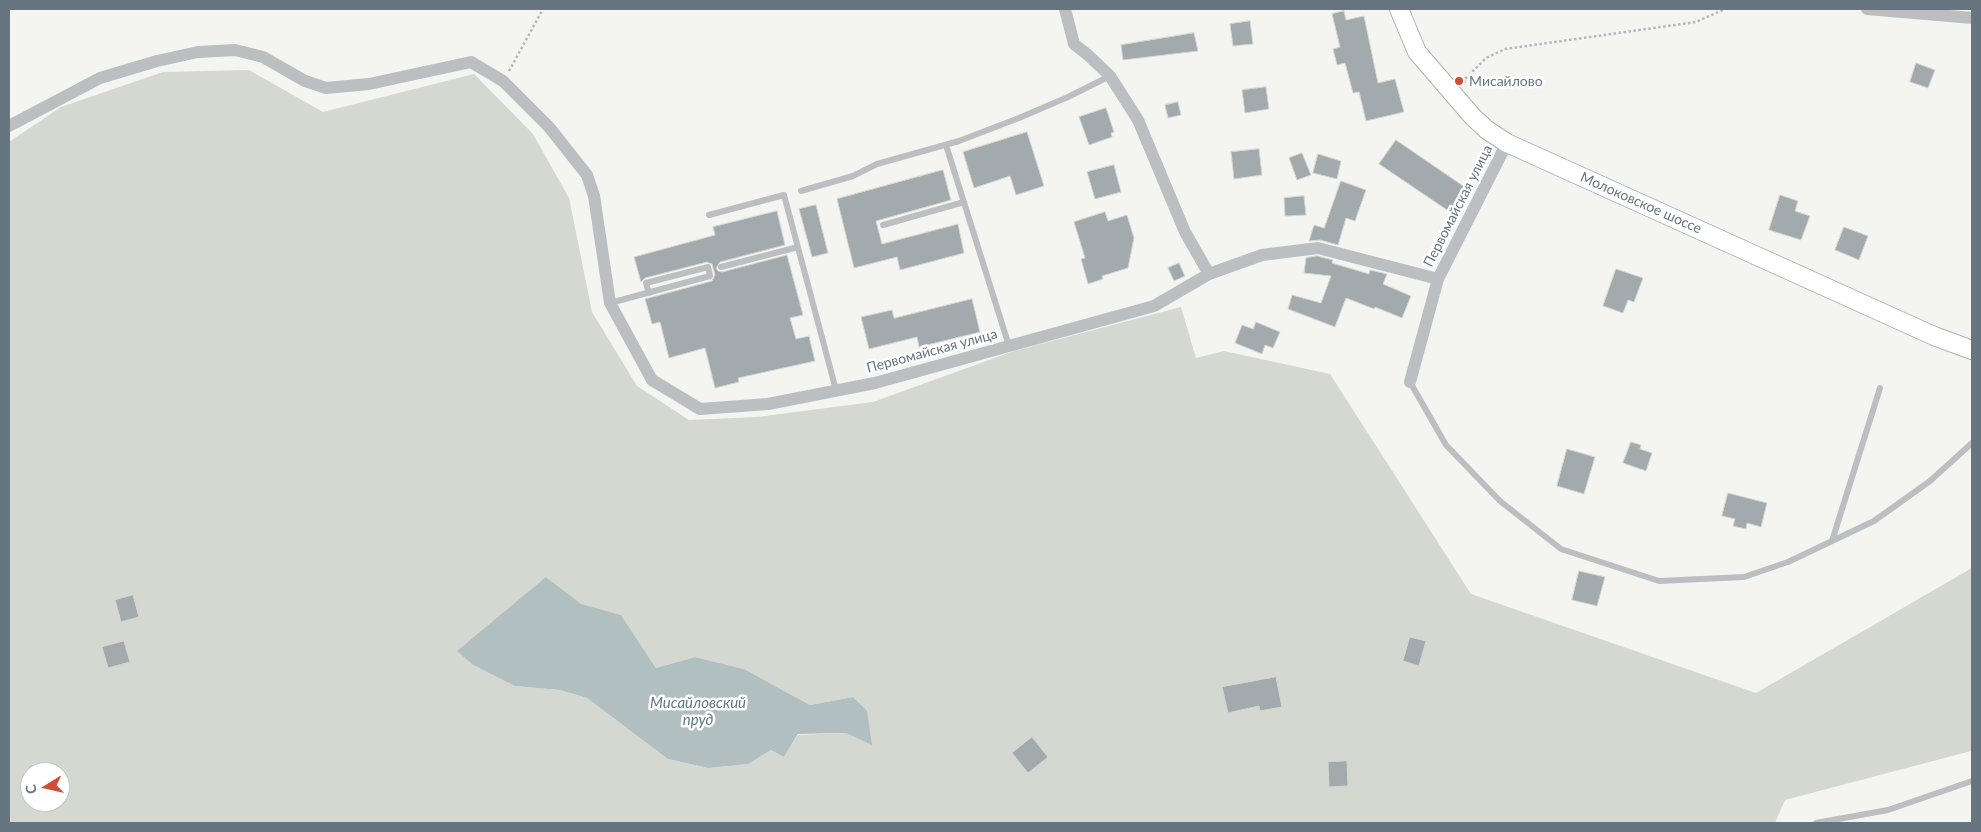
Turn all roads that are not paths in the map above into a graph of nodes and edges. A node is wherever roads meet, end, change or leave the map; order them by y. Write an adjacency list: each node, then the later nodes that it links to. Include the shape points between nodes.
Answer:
1 (1065, 9): 6 (street, via 1074,44)
2 (1399, 9): 8 (main road, Молоковское шоссе, via 1417,52 1473,117)
3 (1867, 9): 4 (street)
4 (1901, 10): 5 (street)
5 (1972, 18)
6 (1110, 76): 9 (lane, via 1019,118); 16 (street, via 1138,120 1185,232)
7 (9, 126): 19 (street, Первомайская улица, via 100,78 198,52 235,50 263,58 305,81 326,88 369,84 470,62 503,81 549,127 587,175 594,196)
8 (1507, 143): 17 (street, Первомайская улица); 20 (main road, Молоковское шоссе)
9 (946, 144): 10 (lane); 11 (lane)
10 (801, 191)
11 (964, 202): 13 (lane); 21 (lane)
12 (709, 215): 14 (lane, via 784,196)
13 (883, 225)
14 (798, 247): 15 (lane); 26 (lane)
15 (722, 267)
16 (1209, 274): 17 (street, Первомайская улица, via 1262,255 1318,248); 21 (street, Первомайская улица, via 1154,306)
17 (1438, 279): 24 (street)
18 (649, 292): 18 (lane, via 710,276 708,268 646,283); 19 (lane)
19 (610, 303): 26 (street, Первомайская улица, via 652,380 700,409 768,404)
20 (1934, 336): 22 (main road, Молоковское шоссе); 23 (main road, Молоковское шоссе)
21 (1009, 346): 26 (street, Первомайская улица, via 875,383)
22 (1972, 350)
23 (1972, 359)
24 (1410, 382): 28 (lane, via 1446,445 1500,501 1561,549 1659,581 1744,577 1788,562)
25 (1880, 388): 28 (lane)
26 (836, 390)
27 (1972, 443): 28 (lane, via 1930,481 1874,521)
28 (1832, 541)
29 (1972, 780): 30 (lane, via 1888,810)
30 (1816, 823)

